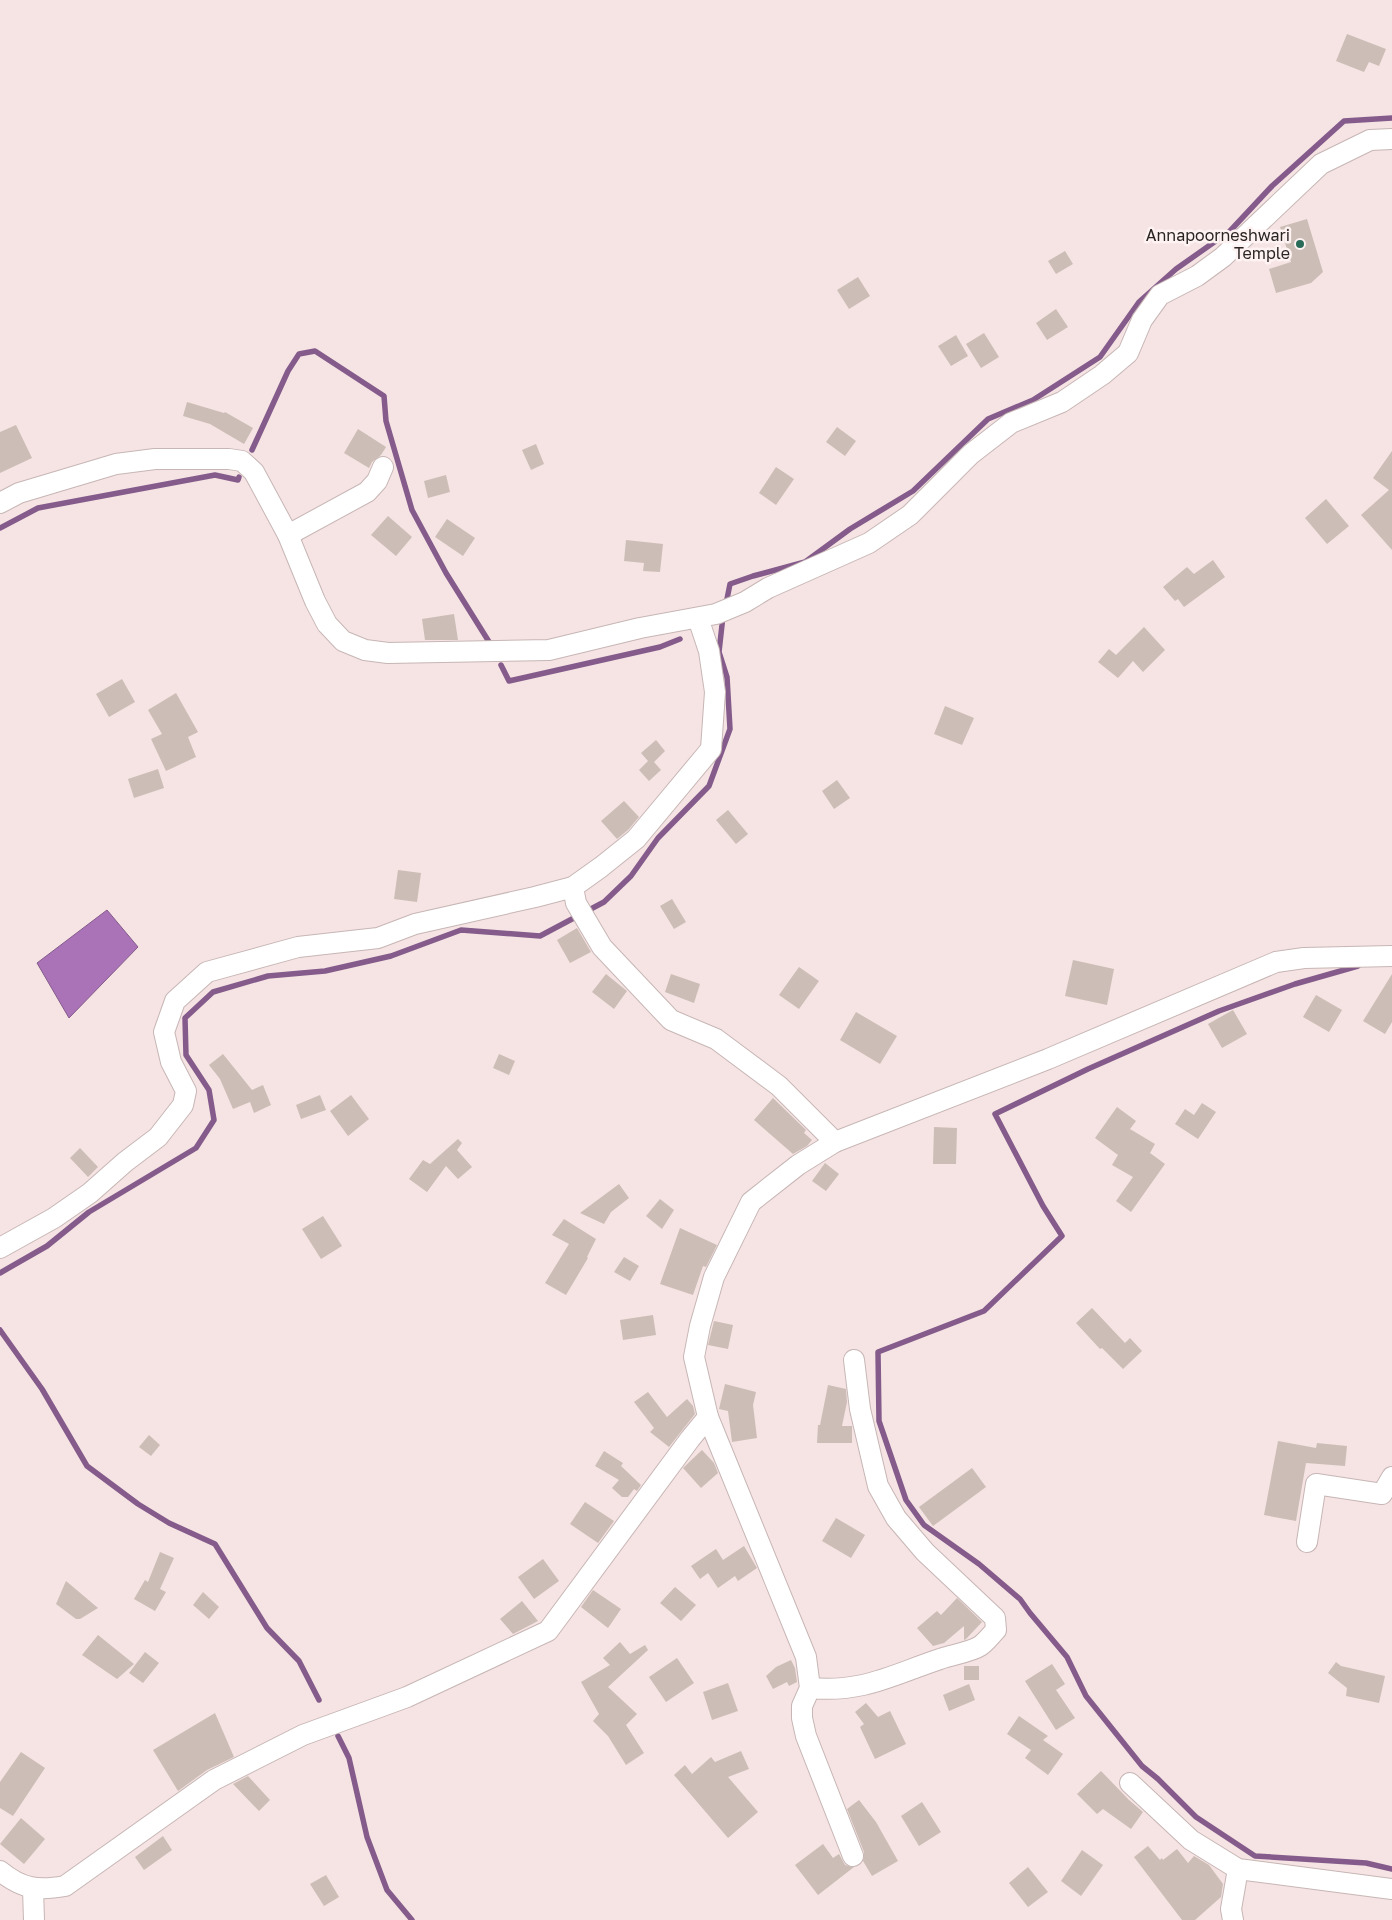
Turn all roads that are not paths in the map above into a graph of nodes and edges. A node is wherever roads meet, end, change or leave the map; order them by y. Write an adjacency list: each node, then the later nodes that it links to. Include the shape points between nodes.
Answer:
1 (1392, 139): 5 (street, via 1370,140 1320,164 1223,257 1197,276 1160,295 1142,320 1128,352 1115,364 1062,402 1011,423 971,454 910,515 869,543 768,588 745,602)
2 (383, 467): 4 (street, via 367,492)
3 (0, 503): 4 (street, via 19,493 116,464 155,458 228,459 242,461 254,472)
4 (288, 535): 5 (street, via 327,624 344,641 365,650 388,653 549,650)
5 (707, 616): 6 (street, via 716,692 711,749 636,838)
6 (574, 895): 8 (street, via 602,947 671,1020 716,1039 779,1086); 9 (street, via 535,897 415,924 378,938 298,947 207,972 174,1001 164,1032 172,1062 186,1091 184,1105 158,1137 90,1193 54,1218)
7 (1392, 956): 8 (street, via 1304,958 1276,962 1048,1059)
8 (835, 1142): 11 (street, via 798,1164 751,1202 714,1276 694,1357)
9 (0, 1248)
10 (854, 1360): 14 (street, via 860,1409 878,1486 896,1518 925,1552 994,1618 996,1630 980,1647 898,1676 853,1688)
11 (708, 1417): 14 (street, via 806,1657); 19 (street, via 548,1631 407,1697 303,1735 214,1780 65,1886)
12 (1392, 1477): 13 (street, via 1382,1494 1316,1484)
13 (1307, 1542)
14 (810, 1688): 16 (street, via 802,1706 806,1736)
15 (1130, 1783): 17 (street, via 1192,1840)
16 (853, 1856)
17 (1238, 1869): 20 (street); 22 (street, via 1231,1909)
18 (0, 1871): 19 (street)
19 (33, 1889): 21 (street)
20 (1392, 1889)
21 (34, 1920)
22 (1233, 1920)

